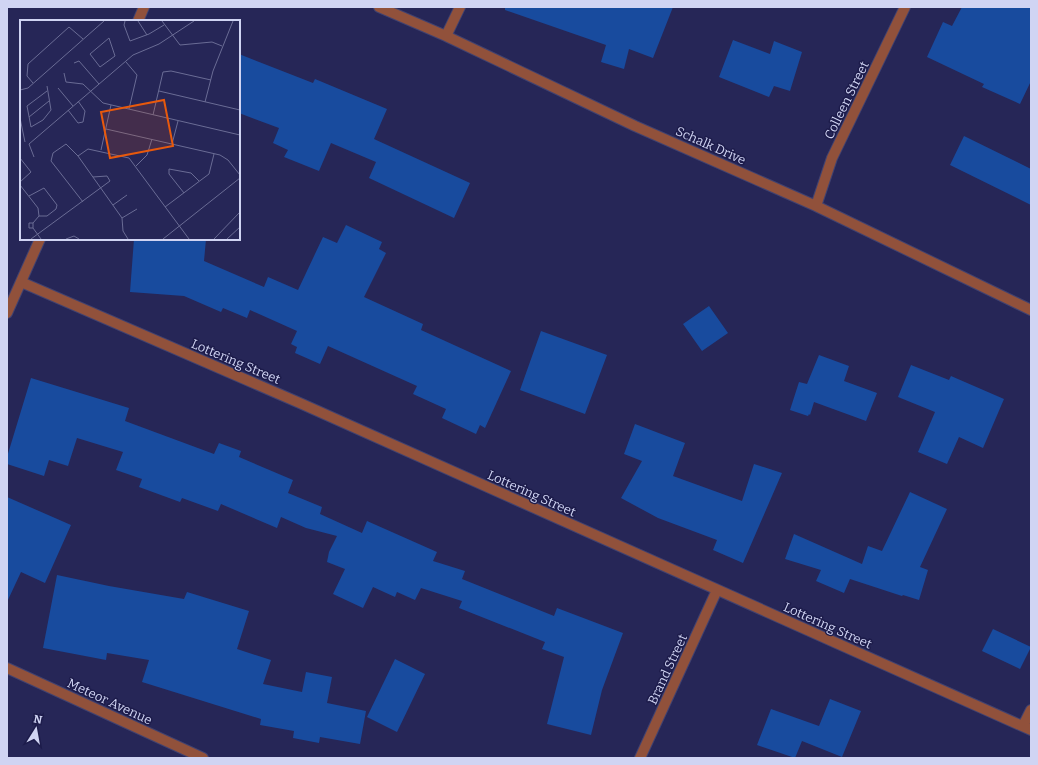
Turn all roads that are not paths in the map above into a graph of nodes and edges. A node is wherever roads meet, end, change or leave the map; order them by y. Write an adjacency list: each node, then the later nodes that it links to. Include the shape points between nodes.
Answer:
1 (144, 7): 5 (street)
2 (379, 7): 6 (street, Schalk Drive)
3 (460, 7): 6 (street)
4 (905, 7): 7 (street, Colleen Street, via 832,158)
5 (138, 20)
6 (446, 36): 7 (street, Schalk Drive, via 635,126)
7 (816, 206): 10 (street, Schalk Drive)
8 (40, 240): 9 (street)
9 (21, 282): 11 (street); 12 (street, Lottering Street)
10 (1031, 310)
11 (7, 313)
12 (718, 590): 15 (street, Lottering Street); 17 (street, Brand Street)
13 (7, 668): 16 (street, Meteor Avenue)
14 (1031, 710): 15 (street)
15 (1027, 728)
16 (203, 758)
17 (640, 758)

